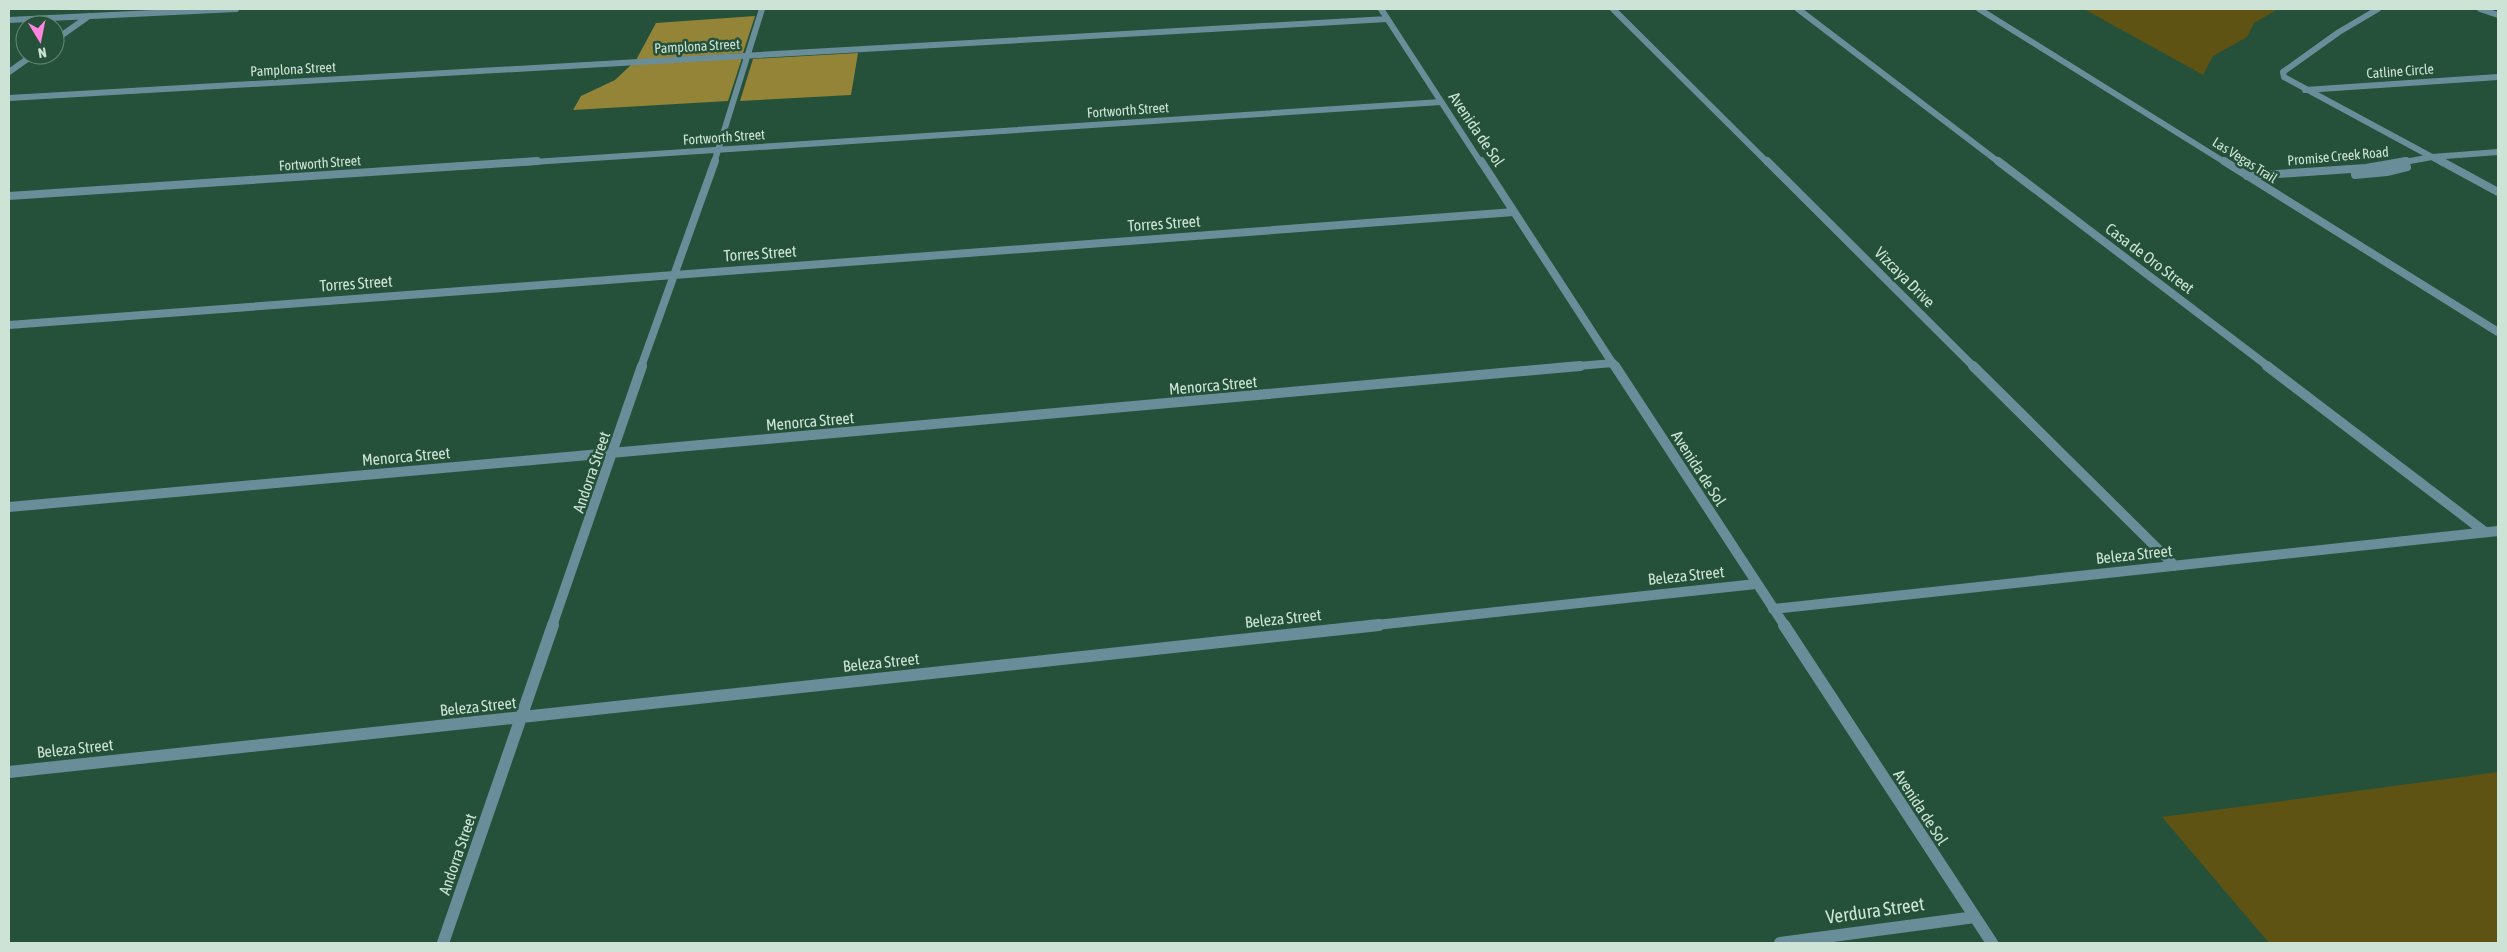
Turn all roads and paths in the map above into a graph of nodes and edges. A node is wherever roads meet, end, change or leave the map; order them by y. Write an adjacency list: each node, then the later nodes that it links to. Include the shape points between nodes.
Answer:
1 (100, 9): 11 (street)
2 (236, 9): 11 (street)
3 (762, 9): 15 (street, Andorra Street)
4 (1380, 9): 12 (street, Avenida de Sol)
5 (1613, 9): 36 (street, Vizcaya Drive)
6 (1798, 9): 35 (street, Casa de Oro Street)
7 (1979, 9): 23 (street, Las Vegas Trail)
8 (2378, 9): 17 (street, via 2339,32 2284,72 2284,78)
9 (2480, 9): 10 (street)
10 (2498, 15)
11 (89, 16): 13 (street); 14 (street)
12 (1387, 19): 15 (street, Pamplona Street); 19 (street, Avenida de Sol)
13 (9, 20)
14 (65, 33)
15 (748, 55): 18 (street, Pamplona Street); 20 (street, Andorra Street)
16 (2498, 78): 17 (street, Catline Circle)
17 (2304, 90): 22 (street)
18 (9, 98)
19 (1441, 102): 20 (street, Fortworth Street); 27 (street, Avenida de Sol)
20 (719, 150): 26 (street, Fortworth Street); 28 (street, Andorra Street)
21 (2498, 152): 22 (street, Promise Creek Road)
22 (2432, 157): 23 (street, Promise Creek Road, via 2366,168); 24 (street, Promise Creek Road, via 2382,173); 25 (street)
23 (2247, 176): 24 (street, Las Vegas Trail)
24 (2257, 182): 30 (street, Las Vegas Trail)
25 (2498, 192)
26 (9, 196)
27 (1514, 212): 28 (street, Torres Street); 31 (street, Avenida de Sol)
28 (673, 275): 29 (street, Torres Street); 32 (street, Andorra Street)
29 (9, 325)
30 (2498, 332)
31 (1613, 363): 32 (street, Menorca Street); 37 (street, Avenida de Sol)
32 (613, 453): 33 (street, Menorca Street); 39 (street, Andorra Street)
33 (9, 507)
34 (2498, 530): 35 (street, Beleza Street)
35 (2485, 532): 36 (street, Beleza Street)
36 (2175, 566): 38 (street, Beleza Street)
37 (1756, 584): 38 (street, Avenida de Sol); 39 (street, Beleza Street)
38 (1773, 609): 41 (street, Avenida de Sol)
39 (520, 718): 40 (street, Beleza Street); 42 (street, Andorra Street)
40 (9, 772)
41 (1975, 917): 43 (street, Verdura Street); 44 (street, Avenida de Sol)
42 (443, 943)
43 (1780, 943)
44 (1992, 943)

